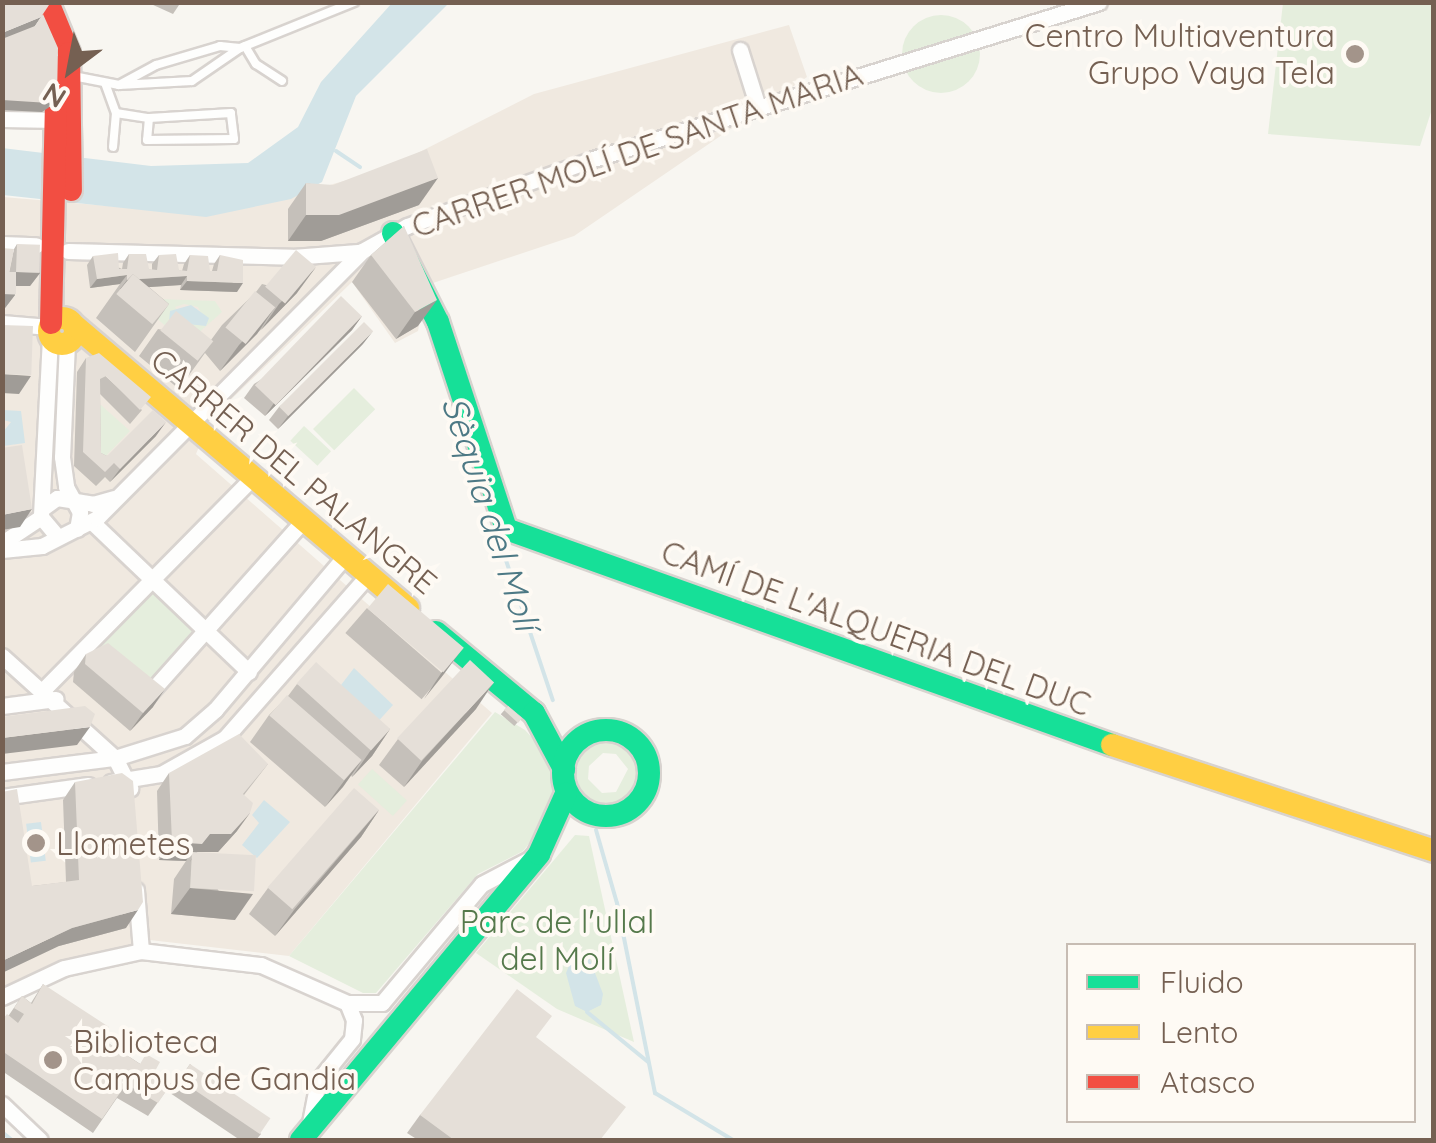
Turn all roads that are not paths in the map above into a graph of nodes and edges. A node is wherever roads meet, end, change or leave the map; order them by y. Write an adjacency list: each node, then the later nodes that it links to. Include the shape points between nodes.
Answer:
1 (34, 2): 15 (street, via 57,60)
2 (48, 2): 7 (street)
3 (354, 2): 5 (lane)
4 (1099, 2): 11 (street, CARRER MOLÍ DE SANTA MARIA)
5 (243, 47): 8 (lane); 10 (lane, via 188,54); 10 (lane, via 192,82)
6 (740, 50): 11 (street)
7 (71, 76): 9 (lane); 15 (street)
8 (282, 81)
9 (105, 83): 10 (lane); 12 (lane)
10 (119, 85)
11 (758, 107): 17 (street, CARRER MOLÍ DE SANTA MARIA)
12 (116, 112): 13 (lane); 16 (lane)
13 (148, 118): 13 (lane, via 148,140 234,139 231,112)
14 (2, 119): 15 (street)
15 (62, 136): 19 (street)
16 (114, 147)
17 (394, 232): 20 (street, CARRER MOLÍ DE SANTA MARIA); 55 (street, CAMÍ DE L'ALQUERIA DEL DUC, via 438,322 506,529 965,697)
18 (2, 244): 19 (street)
19 (61, 248): 21 (street); 24 (street)
20 (362, 251): 21 (street); 22 (street)
21 (292, 257): 22 (street, via 311,269)
22 (311, 299): 25 (street)
23 (2, 323): 24 (street)
24 (59, 329): 25 (street, CARRER DEL PALANGRE, via 105,355); 28 (street, via 62,457); 29 (street)
25 (188, 426): 26 (street, CARRER DEL PALANGRE); 27 (street)
26 (251, 479): 30 (street, CARRER DEL PALANGRE); 36 (street)
27 (116, 497): 28 (street); 31 (street)
28 (73, 502): 29 (street, via 57,498); 31 (street)
29 (42, 512): 32 (street); 33 (street)
30 (302, 521): 34 (street, CARRER DEL PALANGRE); 37 (street)
31 (84, 525): 32 (street); 36 (street)
32 (58, 537): 33 (street)
33 (2, 546)
34 (345, 556): 35 (street, CARRER DEL PALANGRE); 41 (street)
35 (368, 575): 45 (street, CARRER DEL PALANGRE); 50 (street, via 225,738 161,774)
36 (152, 580): 37 (street); 38 (street)
37 (209, 633): 41 (street); 42 (street, via 153,696)
38 (86, 647): 40 (street); 43 (street)
39 (2, 656): 43 (street)
40 (100, 659)
41 (249, 672): 47 (street, via 185,736)
42 (130, 684)
43 (50, 694): 44 (street); 47 (street)
44 (2, 706)
45 (534, 713): 46 (street, CARRER DEL PALANGRE); 48 (street, CARRER DEL PALANGRE, via 551,734)
46 (595, 732): 48 (street, via 572,747); 54 (street, via 626,735 648,766 636,804)
47 (115, 758): 49 (street); 50 (street)
48 (564, 769): 51 (street)
49 (2, 772)
50 (129, 780): 52 (street); 53 (street)
51 (566, 794): 54 (street); 56 (street)
52 (2, 797)
53 (131, 814)
54 (599, 815): 56 (street, via 570,827)
55 (1434, 851)
56 (539, 854): 61 (street, via 482,884); 64 (street)
57 (135, 872): 58 (street)
58 (140, 951): 59 (street, via 64,968); 60 (street, via 261,965)
59 (2, 997)
60 (347, 1003): 61 (street); 62 (street)
61 (382, 1003): 62 (street)
62 (352, 1040): 64 (street, via 318,1081)
63 (2, 1104): 65 (street)
64 (305, 1136)
65 (40, 1140)

